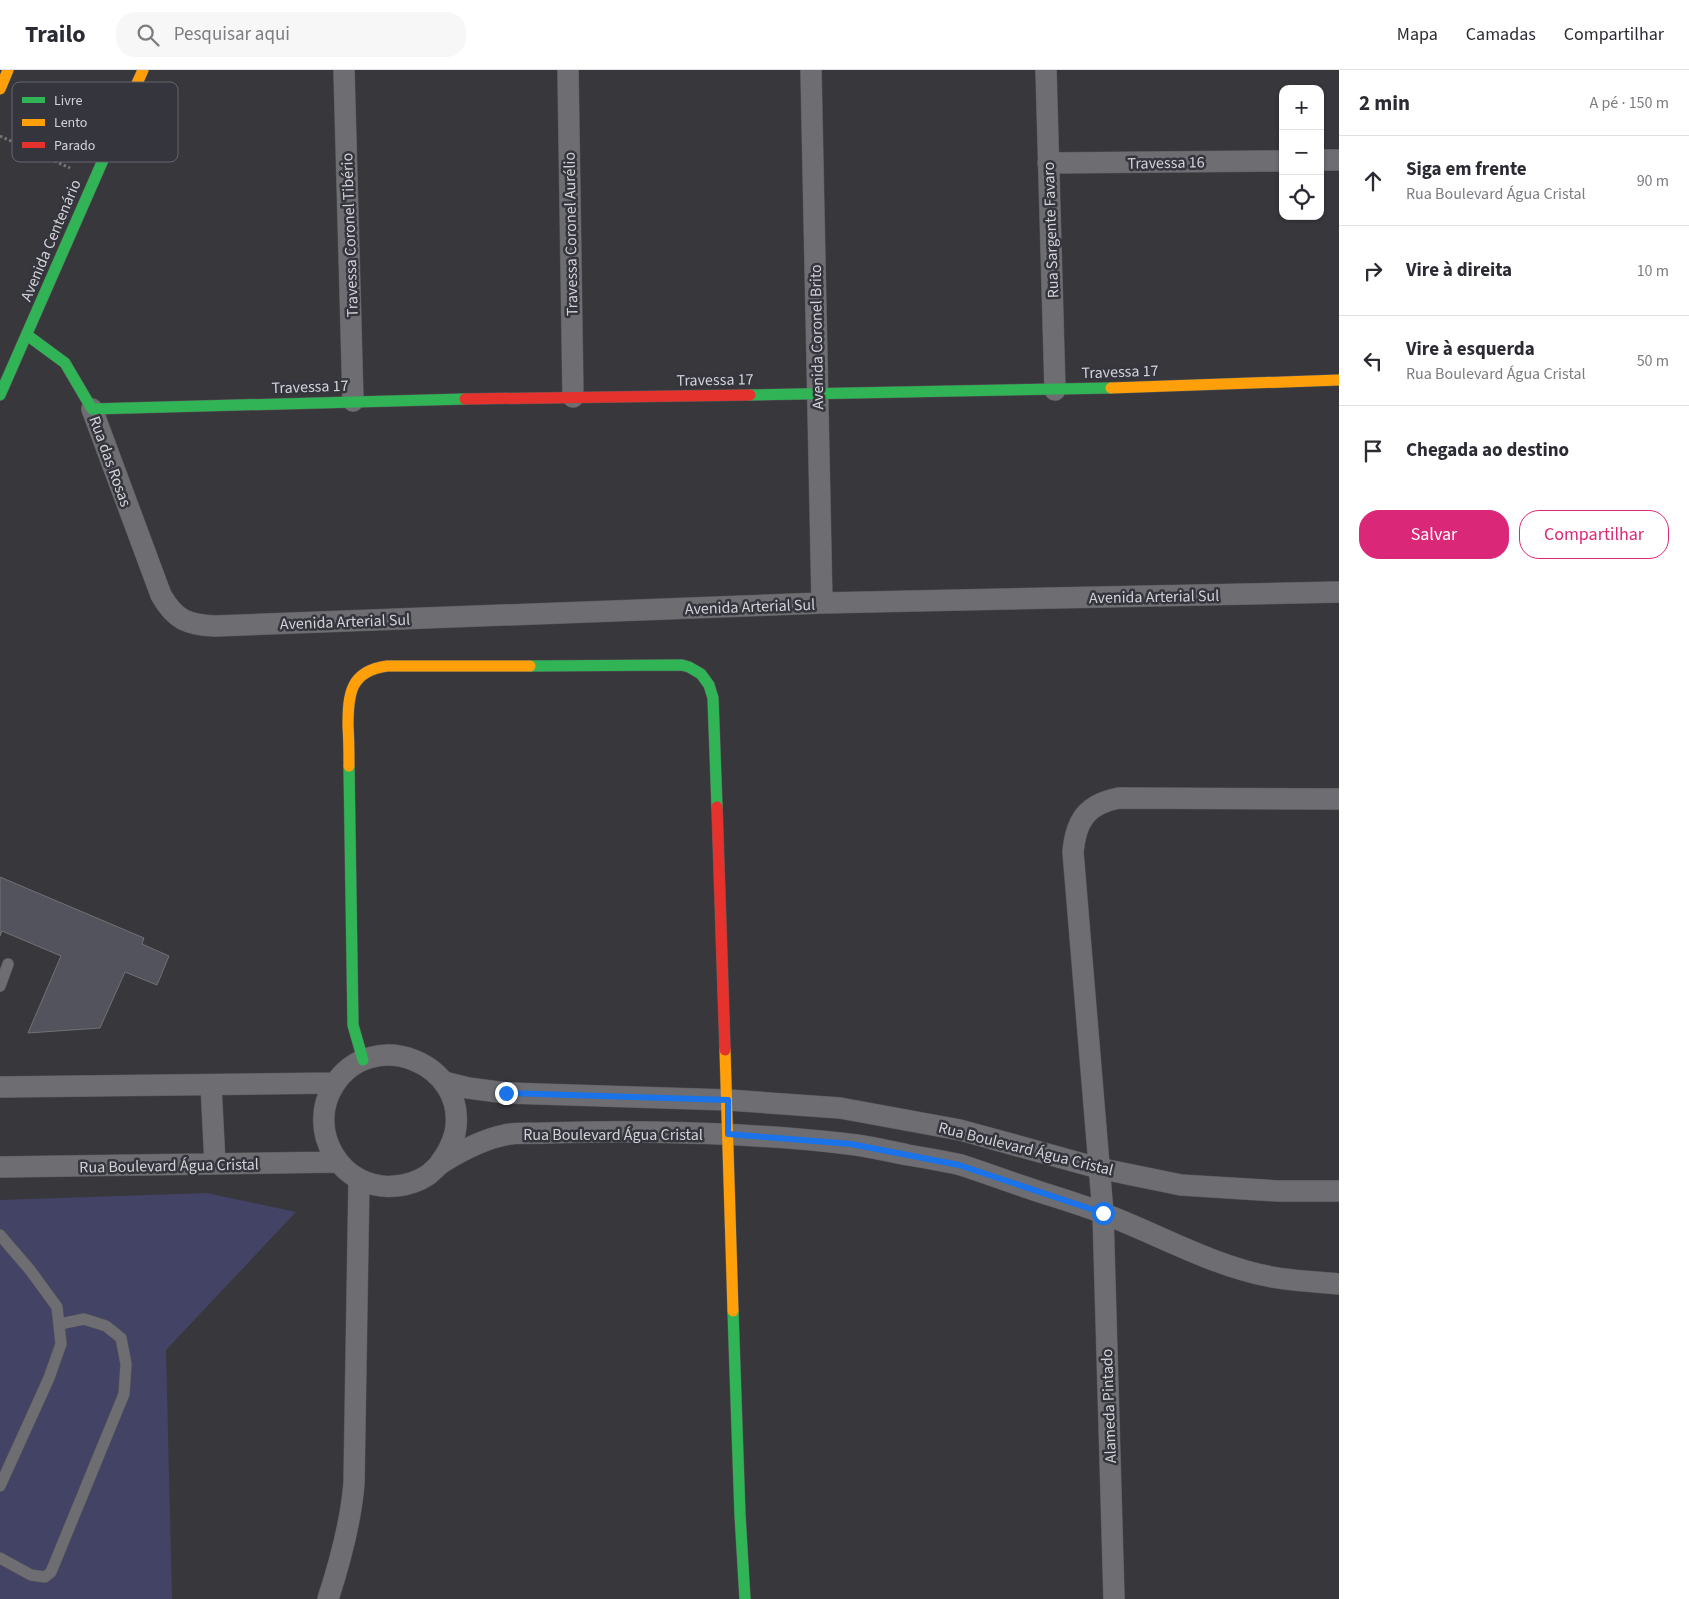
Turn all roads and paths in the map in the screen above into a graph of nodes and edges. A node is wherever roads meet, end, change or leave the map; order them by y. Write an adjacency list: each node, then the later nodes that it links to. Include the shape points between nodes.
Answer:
1 (8, 70): 8 (street)
2 (142, 70): 7 (street, Avenida Centenário)
3 (344, 70): 24 (street, Travessa Coronel Tibério)
4 (568, 70): 23 (street, Travessa Coronel Aurélio)
5 (811, 70): 21 (street, Avenida Coronel Brito)
6 (1046, 70): 16 (street, Rua Sargente Favaro)
7 (137, 82)
8 (0, 89)
9 (0, 136): 10 (path)
10 (12, 141)
11 (1324, 160): 12 (street)
12 (1339, 160)
13 (1279, 161): 16 (street, Travessa 16)
14 (57, 162): 17 (path)
15 (101, 162): 17 (street, Avenida Centenário)
16 (1048, 163): 20 (street, Rua Sargente Favaro)
17 (94, 179): 18 (street, Avenida Centenário)
18 (27, 335): 22 (street, Avenida Centenário); 25 (street, Rua das Rosas, via 65,364)
19 (1339, 380): 20 (street, Travessa 17)
20 (1055, 390): 21 (street, Travessa 17)
21 (816, 393): 23 (street, Travessa 17); 27 (street, Avenida Coronel Brito)
22 (0, 396)
23 (572, 397): 24 (street, Travessa 17)
24 (353, 401): 25 (street, Travessa 17)
25 (92, 409): 28 (street, Rua das Rosas)
26 (1339, 592): 27 (street, Avenida Arterial Sul)
27 (822, 603): 28 (street, Avenida Arterial Sul, via 215,626 185,622)
28 (167, 606)
29 (1339, 798): 43 (street, Alameda Pintado, via 1119,798 1103,801 1083,818 1077,828 1073,852)
30 (8, 964): 31 (lane)
31 (0, 986)
32 (363, 1060): 33 (street, via 399,1055 432,1069); 34 (street); 37 (street, via 353,1025 348,701 352,685 375,667 387,666 682,664 703,675 714,696)
33 (444, 1082): 37 (street, Rua Boulevard Água Cristal, via 506,1093); 40 (street, via 456,1114 450,1148)
34 (335, 1083): 35 (street); 39 (street, via 323,1114 324,1132)
35 (211, 1085): 36 (street); 41 (street)
36 (0, 1087)
37 (728, 1100): 38 (street); 43 (street, Rua Boulevard Água Cristal, via 840,1108 960,1130)
38 (728, 1134): 40 (street, Rua Boulevard Água Cristal, via 618,1131 505,1134); 46 (street, Rua Boulevard Água Cristal, via 851,1144 959,1165); 53 (street, via 739,1505)
39 (338, 1162): 41 (street, Rua Boulevard Água Cristal); 44 (street)
40 (440, 1163): 44 (street, via 427,1175 394,1187)
41 (215, 1164): 42 (street, Rua Boulevard Água Cristal)
42 (0, 1167)
43 (1098, 1168): 45 (street, Rua Boulevard Água Cristal, via 1181,1185); 46 (street, Alameda Pintado)
44 (359, 1179): 52 (street, via 354,1483 352,1504)
45 (1339, 1191)
46 (1103, 1213): 48 (street, Rua Boulevard Água Cristal, via 1232,1267 1270,1277); 54 (street, Alameda Pintado)
47 (0, 1236): 49 (lane, via 57,1307)
48 (1339, 1284)
49 (60, 1324): 50 (lane, via 61,1344 49,1378); 51 (lane, via 84,1319 106,1326 120,1338 126,1364 124,1394 51,1572 45,1577 31,1575)
50 (0, 1486)
51 (0, 1558)
52 (328, 1599)
53 (745, 1599)
54 (1114, 1599)

